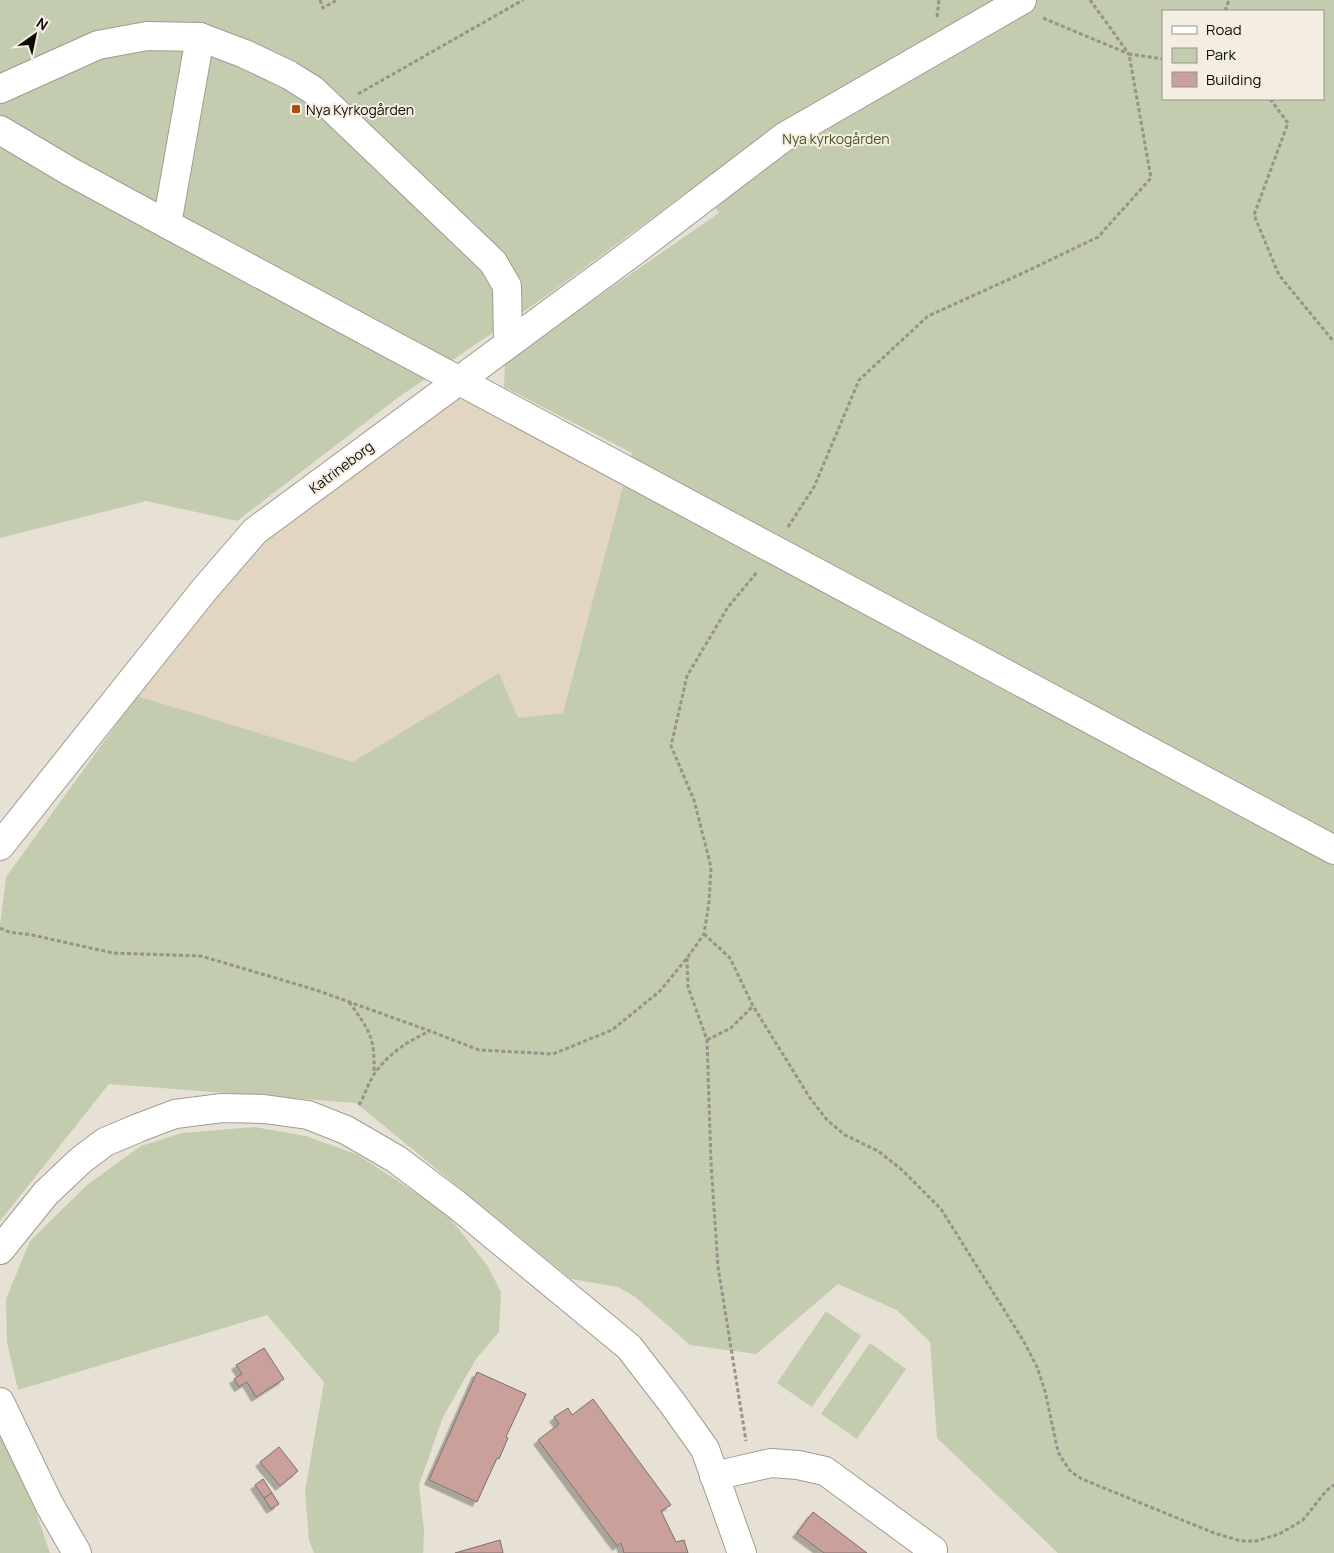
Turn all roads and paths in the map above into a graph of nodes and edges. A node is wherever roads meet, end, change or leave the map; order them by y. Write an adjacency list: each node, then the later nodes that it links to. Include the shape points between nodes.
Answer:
1 (320, 0): 2 (path, via 323,8)
2 (338, 0)
3 (523, 0): 11 (path)
4 (1090, 0): 7 (path)
5 (1007, 2): 7 (path); 14 (street, Katrineborg, via 961,34 784,137)
6 (200, 37): 9 (street, via 147,36 98,45); 11 (street, via 289,75 313,90); 13 (street)
7 (1129, 54): 8 (path); 17 (path, via 1151,178 1098,237 928,316 859,380 814,487)
8 (1162, 59)
9 (0, 89)
10 (1271, 100): 15 (path, via 1288,124 1254,215 1279,275)
11 (332, 108): 14 (street, via 493,262 507,286)
12 (0, 130): 13 (street)
13 (167, 224): 16 (street)
14 (508, 342): 16 (street, Katrineborg)
15 (1334, 342)
16 (458, 380): 17 (street); 18 (street, Katrineborg, via 255,531 204,590)
17 (774, 550): 19 (street); 21 (path, via 728,607 687,676 671,746 694,800 711,867)
18 (0, 846)
19 (1334, 850)
20 (0, 928): 23 (path, via 113,953 201,956)
21 (704, 934): 22 (path); 24 (path, via 730,958)
22 (687, 958): 25 (path, via 660,991 612,1030 553,1054 479,1050); 26 (path, via 688,987)
23 (349, 1002): 25 (path); 27 (path, via 368,1028 374,1050)
24 (753, 1006): 26 (path, via 731,1028); 33 (path, via 827,1120 845,1135 878,1151 902,1169 941,1209 1037,1367 1058,1452 1072,1472 1214,1533 1241,1541 1256,1541 1279,1534 1303,1520)
25 (430, 1031): 27 (path, via 391,1054)
26 (707, 1040): 31 (path, via 718,1267)
27 (374, 1074): 28 (path)
28 (346, 1130): 29 (street, via 308,1115 264,1109 222,1108 175,1114 105,1142 81,1160 46,1193); 32 (street, via 396,1159 457,1205 629,1347 705,1450)
29 (0, 1250)
30 (0, 1402): 35 (street, via 49,1504)
31 (750, 1468): 32 (street); 34 (street, via 771,1463 824,1471)
32 (714, 1476): 36 (street)
33 (1334, 1485)
34 (934, 1550)
35 (77, 1553)
36 (742, 1553)

